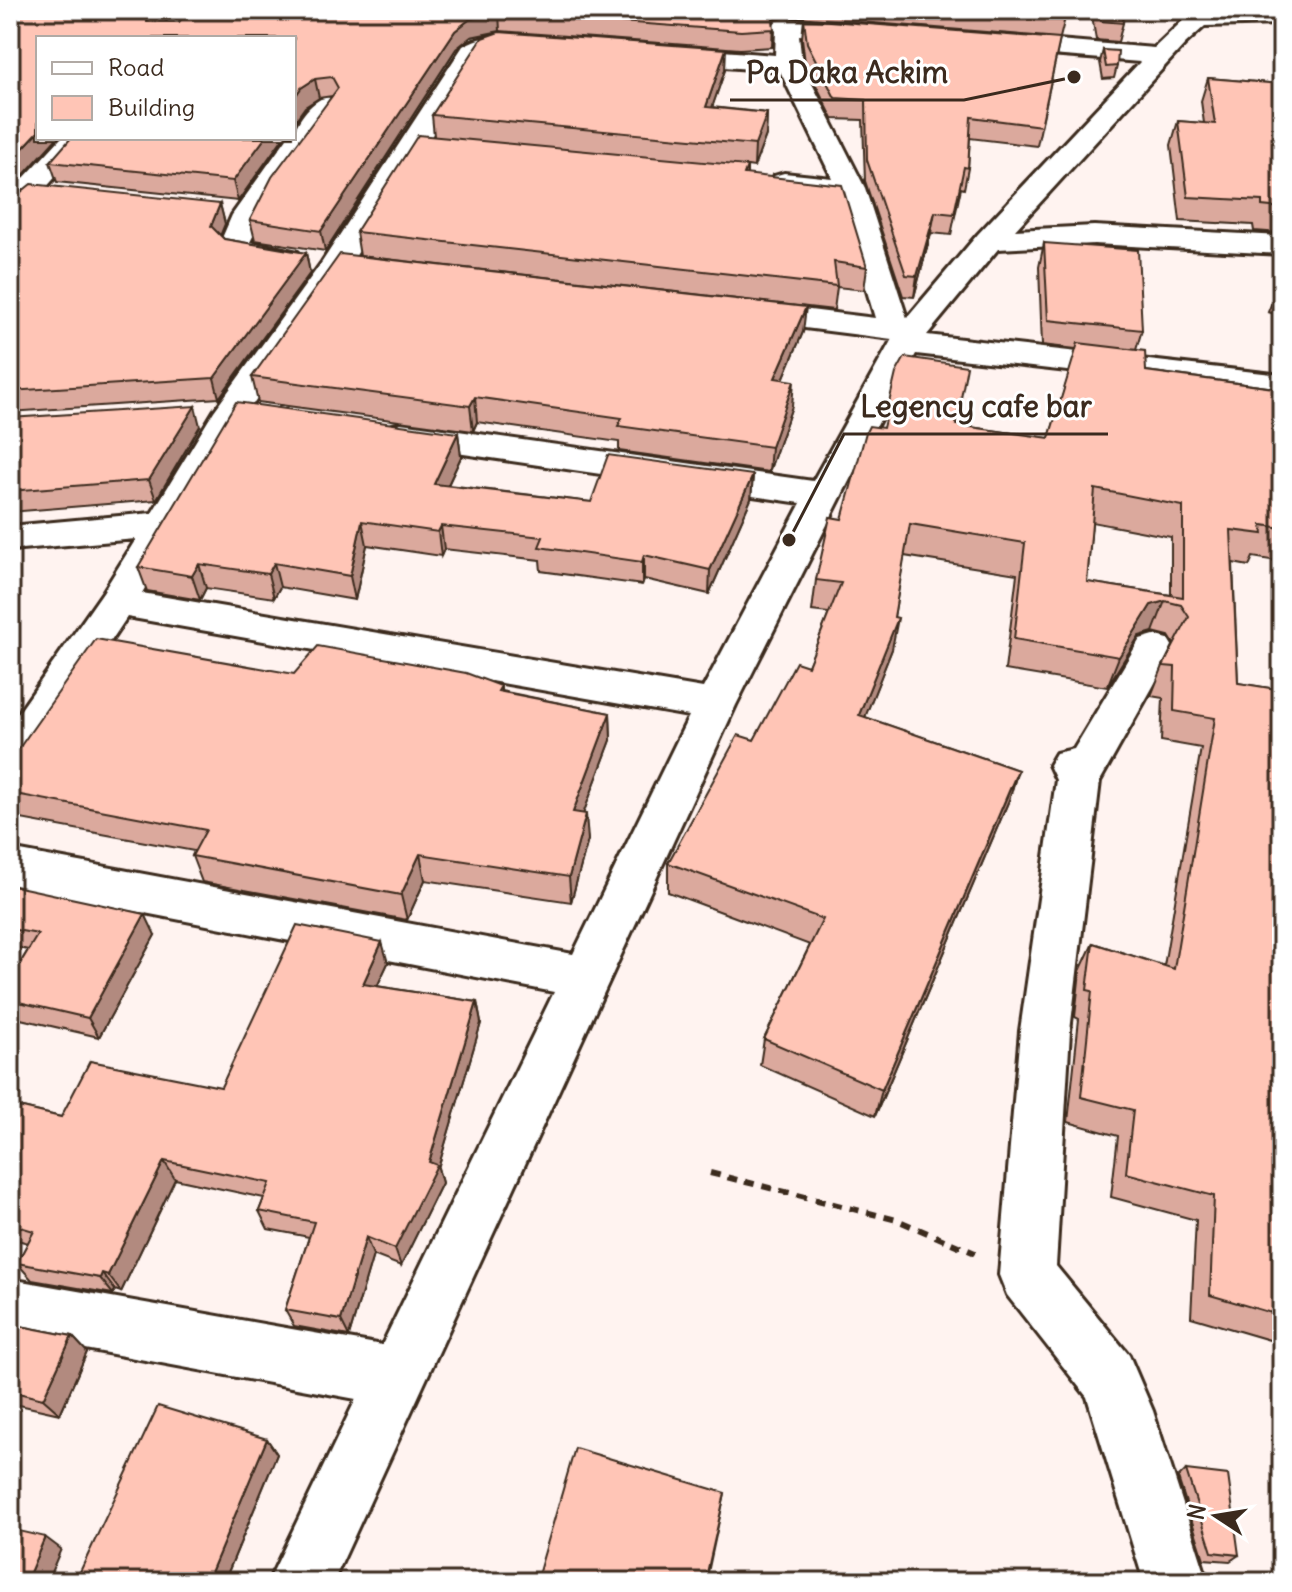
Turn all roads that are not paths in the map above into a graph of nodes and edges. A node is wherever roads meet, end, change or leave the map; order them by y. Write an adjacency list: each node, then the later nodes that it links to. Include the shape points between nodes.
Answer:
1 (1204, 14): 2 (street); 8 (street)
2 (1282, 17)
3 (782, 18): 4 (street); 9 (street)
4 (894, 35)
5 (972, 41): 8 (street)
6 (562, 46): 20 (street, via 500,42 472,51 427,147)
7 (638, 52): 9 (street)
8 (1159, 56): 18 (street)
9 (789, 64): 13 (street)
10 (326, 105): 17 (street)
11 (74, 140): 15 (street)
12 (757, 179): 13 (street)
13 (851, 188): 22 (street)
14 (60, 193): 15 (street)
15 (20, 201)
16 (216, 210): 17 (street)
17 (247, 214): 20 (street, via 234,245 242,251)
18 (1014, 232): 19 (street); 22 (street)
19 (1282, 245)
20 (350, 267): 24 (street)
21 (708, 308): 22 (street)
22 (905, 335): 23 (street); 27 (street)
23 (1282, 385)
24 (247, 413): 25 (street); 28 (street)
25 (184, 414)
26 (369, 430): 27 (street)
27 (822, 494): 32 (street)
28 (164, 524): 29 (street); 30 (street)
29 (10, 538)
30 (117, 602): 32 (street); 33 (street)
31 (1154, 649): 39 (street, via 1074,773 1045,1031 1027,1275 1108,1376)
32 (715, 705): 35 (street)
33 (10, 758)
34 (10, 868): 35 (street)
35 (587, 977): 37 (street)
36 (10, 1307): 37 (street)
37 (398, 1377): 38 (street)
38 (300, 1582)
39 (1176, 1582)

